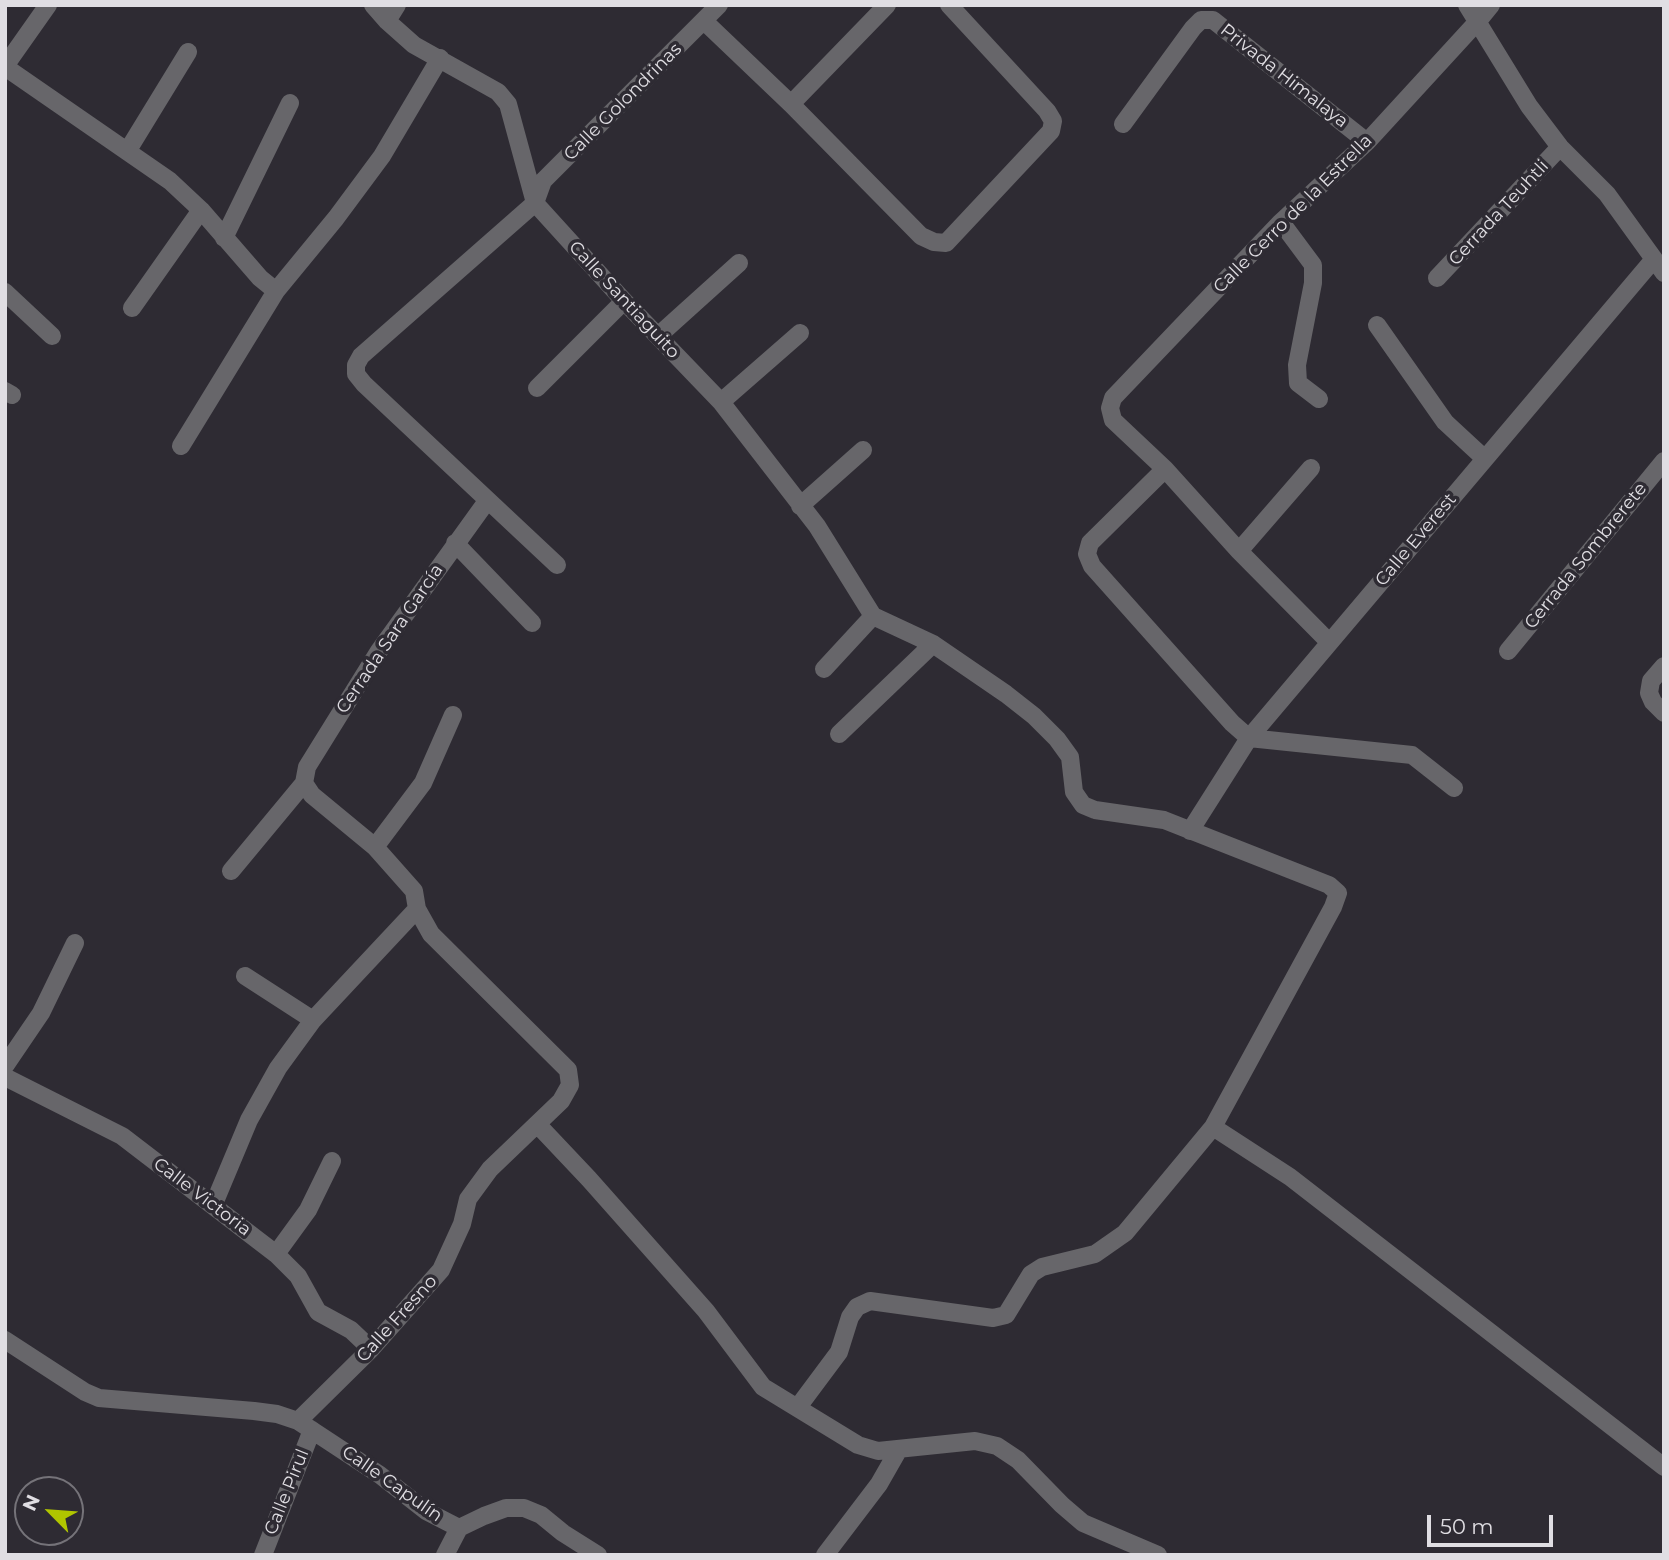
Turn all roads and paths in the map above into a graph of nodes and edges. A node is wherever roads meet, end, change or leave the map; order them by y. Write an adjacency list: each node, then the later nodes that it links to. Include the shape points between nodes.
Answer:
1 (48, 5): 14 (street)
2 (373, 5): 9 (street, Calle Santiaguito)
3 (397, 5): 9 (street)
4 (719, 5): 10 (street, Calle Golondrinas)
5 (887, 5): 16 (street)
6 (949, 5): 16 (street, via 1053,121 1051,131 946,243 921,236)
7 (1466, 5): 11 (street)
8 (1490, 5): 11 (street, Calle Cerro de la Estrella)
9 (387, 21): 13 (street, Calle Santiaguito)
10 (704, 21): 16 (street); 21 (street, Calle Golondrinas, via 543,181)
11 (1478, 21): 18 (street, Calle Cerro de la Estrella); 19 (street, via 1529,106)
12 (188, 52): 20 (street)
13 (440, 58): 21 (street, Calle Santiaguito, via 498,92 508,104); 28 (street, via 382,156)
14 (5, 67): 20 (street)
15 (290, 103): 24 (street)
16 (791, 104)
17 (1123, 124): 18 (street, Privada Himalaya, via 1193,28 1201,20 1213,20)
18 (1367, 142): 23 (street, Calle Cerro de la Estrella)
19 (1560, 147): 26 (street, via 1607,194); 27 (street, Cerrada Teuhtli)
20 (128, 150): 22 (street)
21 (535, 203): 30 (street, Calle Santiaguito); 45 (street, via 356,365 356,374)
22 (201, 209): 24 (street); 31 (street)
23 (1282, 222): 37 (street, via 1313,265 1297,365 1298,383); 44 (street, Calle Cerro de la Estrella, via 1113,398 1113,420)
24 (224, 238): 28 (street)
25 (739, 263): 35 (street)
26 (1659, 266): 41 (street, Calle Everest)
27 (1437, 278)
28 (276, 291): 39 (street)
29 (6, 296): 34 (street)
30 (624, 301): 35 (street, Calle Santiaguito); 36 (street)
31 (132, 308)
32 (1377, 325): 41 (street, via 1445,422)
33 (800, 333): 38 (street)
34 (52, 336)
35 (658, 337): 38 (street, Calle Santiaguito)
36 (537, 388)
37 (1319, 399)
38 (721, 402): 46 (street, Calle Santiaguito)
39 (181, 446)
40 (863, 450): 46 (street)
41 (1485, 459): 52 (street, Calle Everest)
42 (1664, 461): 54 (street, Cerrada Sombrerete)
43 (1311, 468): 48 (street)
44 (1165, 469): 48 (street); 60 (street, via 1090,543 1087,554 1092,566)
45 (487, 501): 47 (street, Cerrada Sara García); 49 (street)
46 (800, 506): 50 (street, Calle Santiaguito)
47 (455, 543): 51 (street); 61 (street, Cerrada Sara García, via 379,651 307,767)
48 (1239, 551): 52 (street)
49 (557, 565)
50 (873, 616): 53 (street); 56 (street)
51 (532, 623)
52 (1329, 642): 60 (street, Calle Everest)
53 (933, 644): 59 (street); 63 (street, via 1006,694 1058,739 1070,757 1074,792 1083,806 1164,820)
54 (1508, 651)
55 (1664, 666): 57 (street, via 1651,681 1649,693)
56 (824, 669)
57 (1664, 713)
58 (453, 715): 64 (street, via 423,783)
59 (839, 734)
60 (1249, 738): 62 (street, via 1412,755); 63 (street, Calle Everest)
61 (304, 783): 64 (street, Calle Fresno, via 312,795); 65 (street, Cerrada Sara García)
62 (1454, 788)
63 (1190, 831): 73 (street, via 1329,885 1338,893)
64 (375, 847): 66 (street, Calle Fresno, via 414,891)
65 (231, 871)
66 (417, 909): 69 (street); 72 (street, Calle Fresno, via 431,934 568,1070 570,1085)
67 (75, 943): 70 (street, via 41,1013)
68 (245, 976): 69 (street)
69 (313, 1020): 75 (street, via 255,1110)
70 (5, 1066)
71 (5, 1077): 75 (street, Calle Victoria, via 122,1136)
72 (538, 1125): 78 (street, Calle Fresno, via 490,1170 468,1199 441,1270); 79 (street, via 706,1311 763,1387)
73 (1213, 1127): 79 (street, via 1125,1233 1095,1254 1031,1274 1006,1315 993,1318 870,1301 857,1307 839,1352); 82 (street, via 1290,1177)
74 (332, 1161): 76 (street, via 307,1210)
75 (213, 1206): 76 (street, Calle Victoria)
76 (276, 1254): 78 (street, Calle Victoria, via 298,1276 318,1311)
77 (5, 1340): 80 (street, via 99,1398 277,1414)
78 (372, 1349): 80 (street, Calle Fresno)
79 (798, 1407): 81 (street, via 858,1445 878,1451)
80 (305, 1426): 83 (street, Calle Capulín, via 426,1511); 84 (street, Calle Pirul)
81 (899, 1449): 87 (street, via 879,1484); 88 (street, via 975,1441 997,1446 1018,1460 1083,1523)
82 (1664, 1467)
83 (460, 1528): 85 (street); 86 (street, Calle Capulín, via 506,1508 524,1508)
84 (263, 1555)
85 (445, 1555)
86 (598, 1555)
87 (825, 1555)
88 (1158, 1555)

